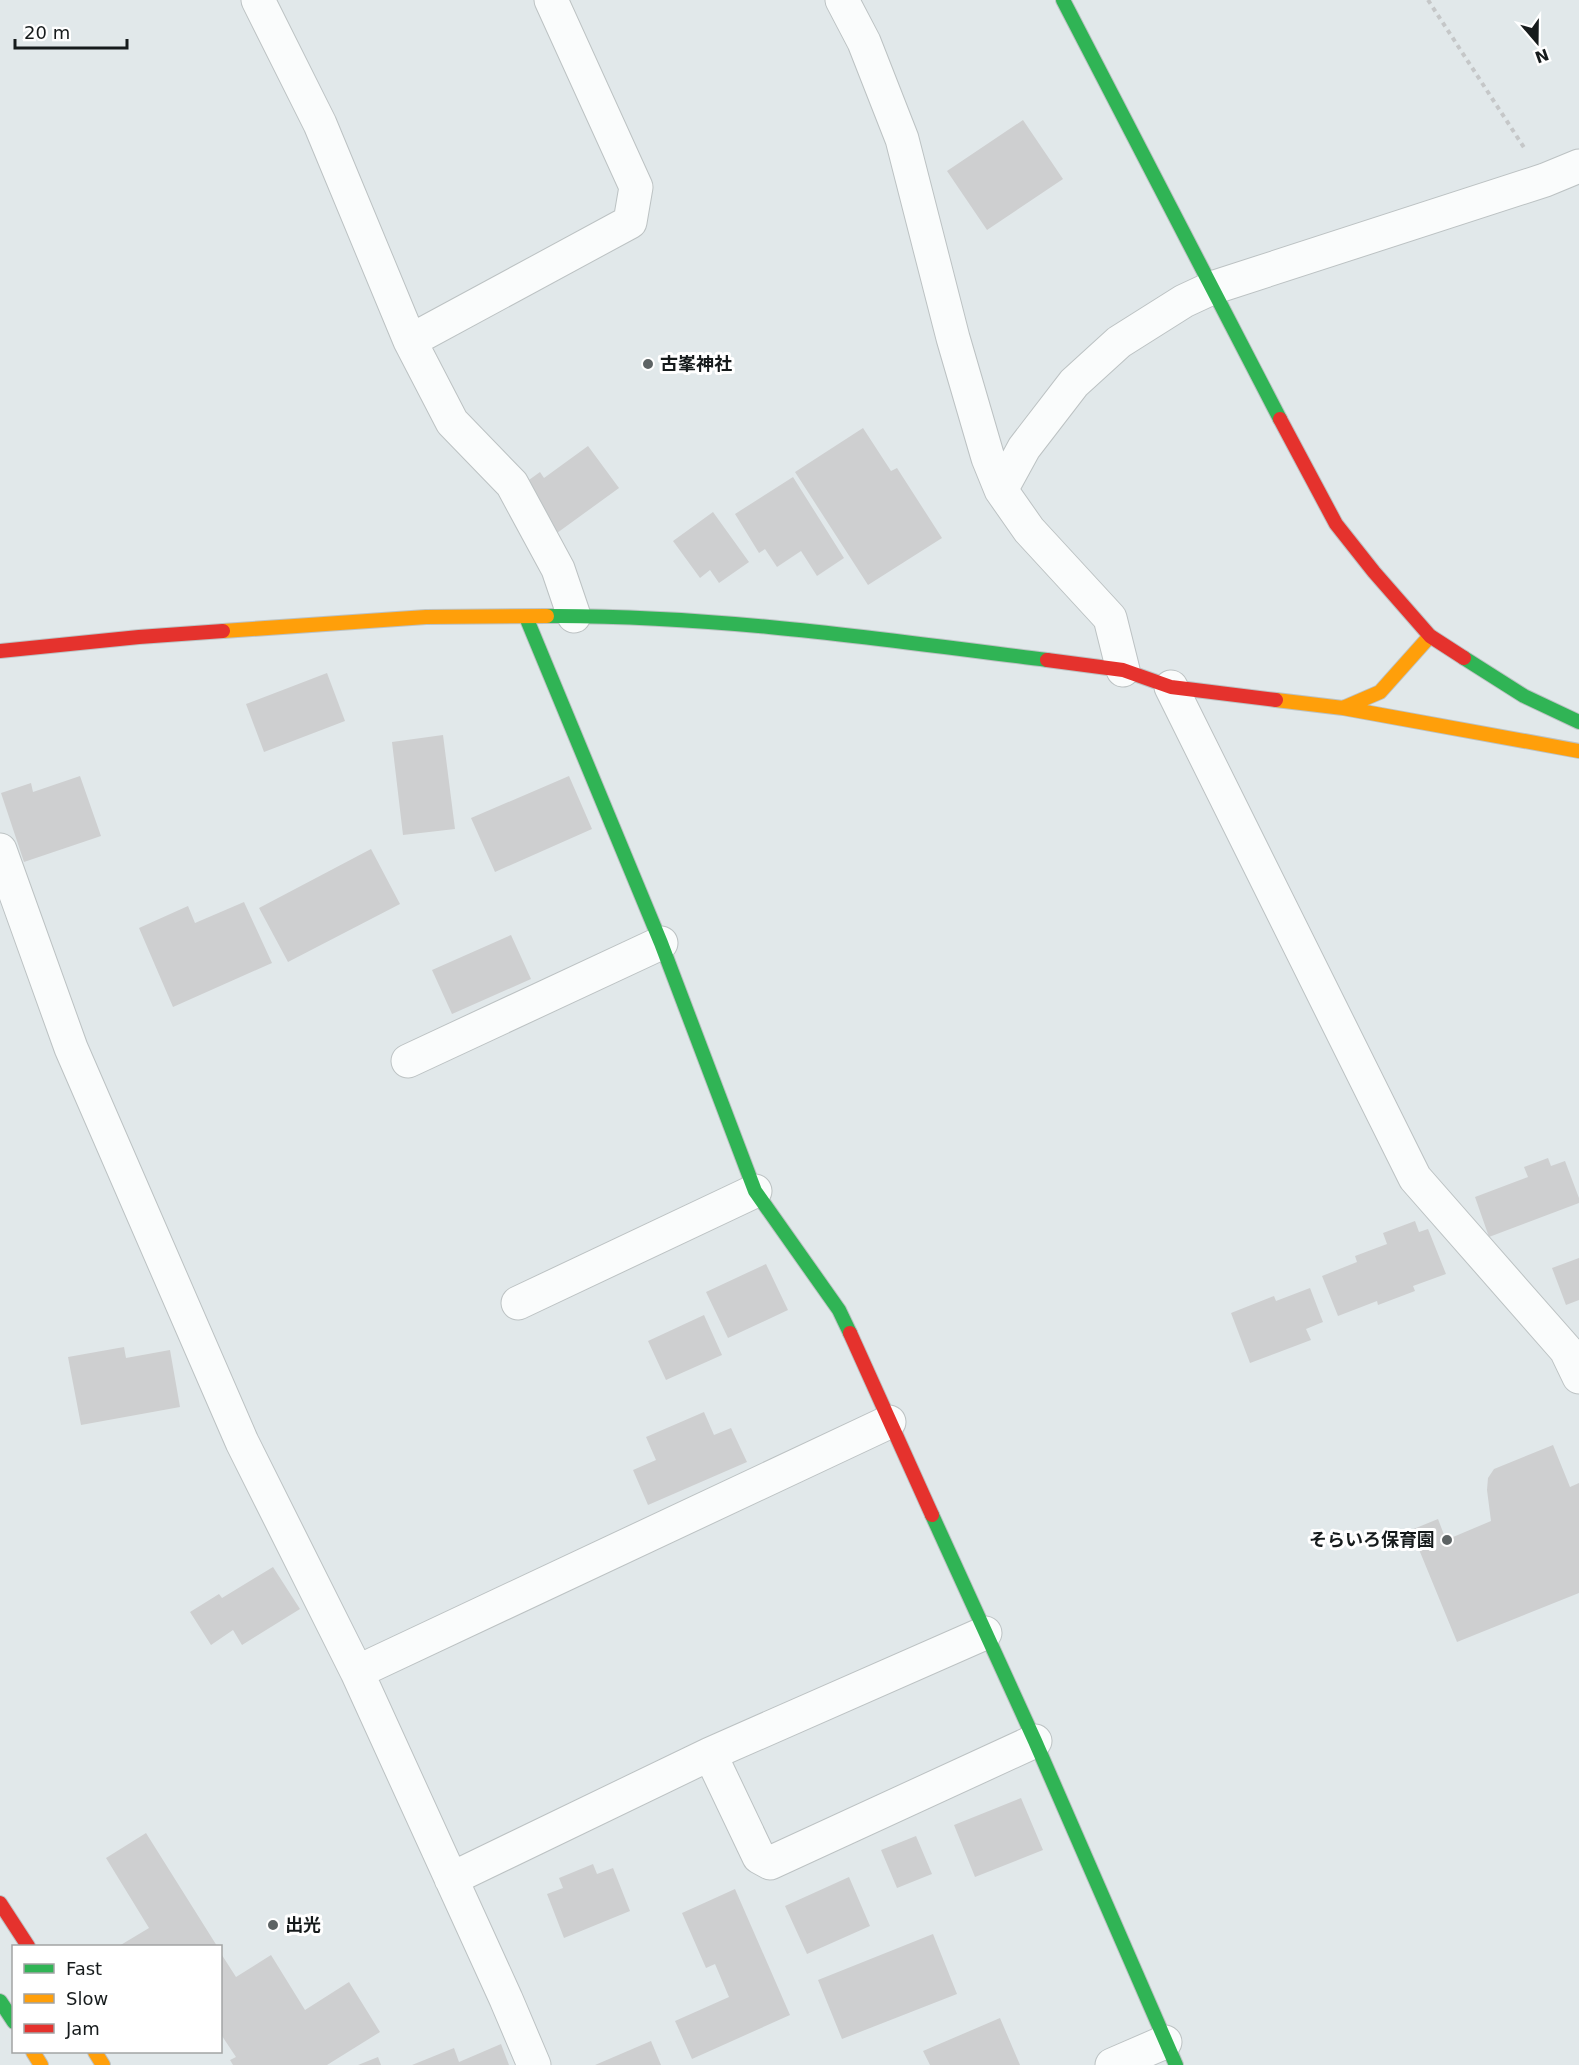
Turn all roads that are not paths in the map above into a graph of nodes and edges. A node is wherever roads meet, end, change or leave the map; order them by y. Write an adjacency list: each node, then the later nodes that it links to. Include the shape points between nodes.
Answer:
1 (258, 0): 7 (street, via 320,124)
2 (551, 0): 7 (street, via 636,187 630,222)
3 (842, 0): 8 (street, via 864,42 902,139 953,338)
4 (1063, 0): 6 (main road)
5 (1579, 166): 6 (street)
6 (1212, 288): 8 (street, via 1119,342 1074,383 1024,448); 11 (main road, via 1336,524)
7 (410, 340): 9 (street, via 452,422 512,484 558,569)
8 (1001, 490): 13 (street, via 1029,530 1110,618)
9 (574, 616): 10 (main road); 13 (main road, via 696,621 827,633)
10 (526, 617): 12 (main road, via 426,617 308,624); 19 (main road)
11 (1430, 636): 15 (main road, via 1380,692); 16 (main road, via 1524,696)
12 (0, 651)
13 (1123, 670): 14 (main road)
14 (1171, 687): 15 (main road); 23 (street, via 1415,1178)
15 (1343, 708): 17 (main road)
16 (1579, 722)
17 (1579, 751)
18 (0, 850): 27 (street, via 71,1048 232,1420)
19 (661, 943): 20 (street); 21 (main road)
20 (408, 1061)
21 (754, 1191): 22 (street); 25 (main road, via 839,1310)
22 (518, 1303)
23 (1568, 1334): 24 (street, via 1566,1350)
24 (1579, 1377)
25 (889, 1422): 26 (main road); 27 (street)
26 (986, 1633): 28 (main road); 29 (street)
27 (357, 1672): 30 (street)
28 (1035, 1741): 29 (street, via 770,1863 759,1857); 35 (main road)
29 (710, 1754): 30 (street)
30 (451, 1879): 36 (street)
31 (0, 1904): 32 (main road)
32 (27, 1945)
33 (0, 2001): 34 (main road)
34 (12, 2019)
35 (1170, 2053): 37 (street)
36 (534, 2065)
37 (1112, 2065)

